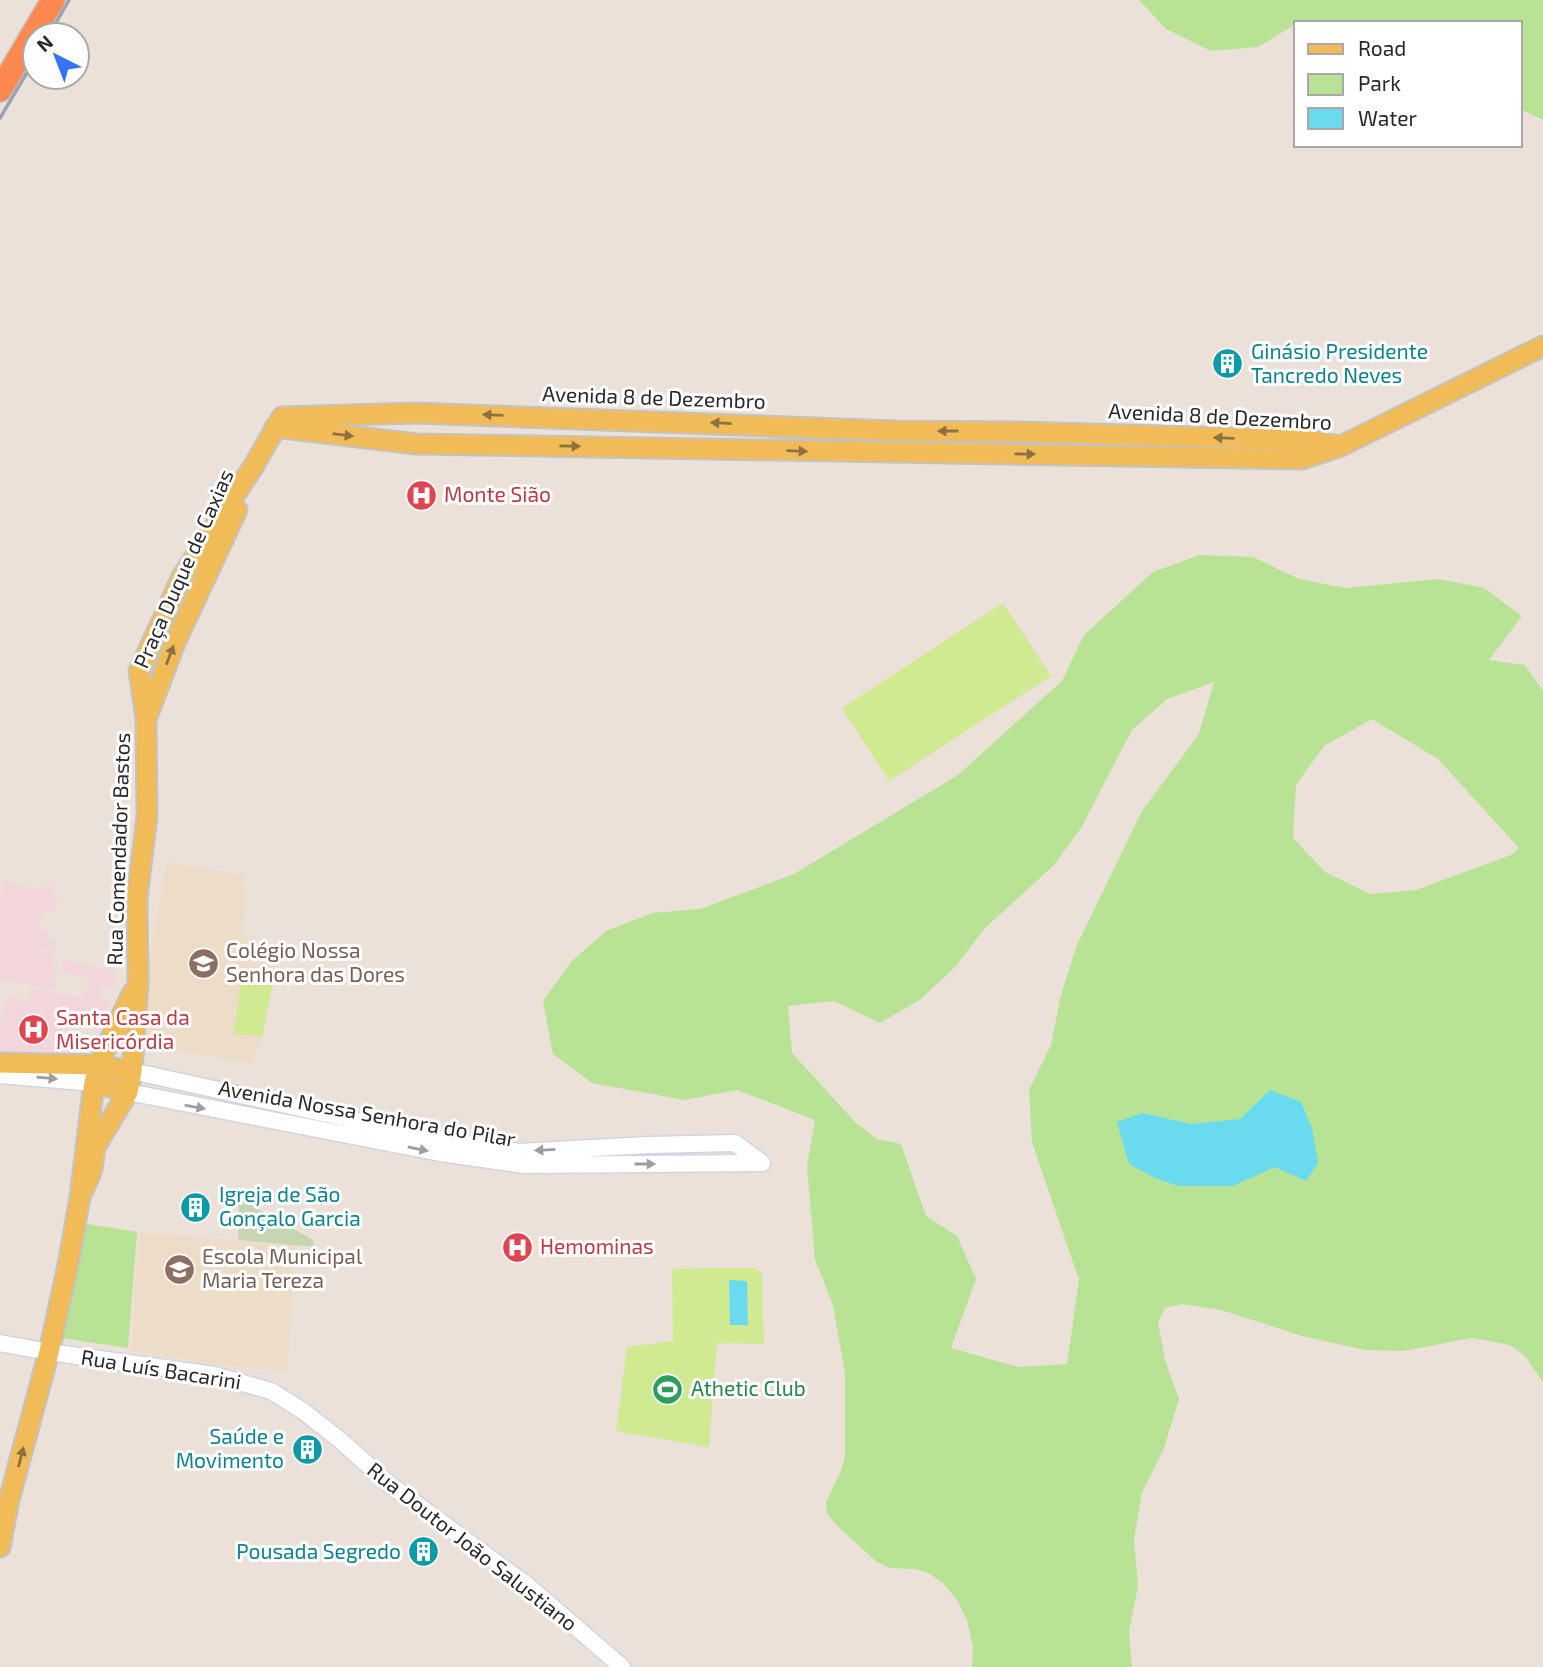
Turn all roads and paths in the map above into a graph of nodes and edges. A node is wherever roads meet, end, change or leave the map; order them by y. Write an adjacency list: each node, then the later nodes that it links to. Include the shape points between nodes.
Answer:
1 (53, 0): 2 (highway)
2 (0, 90)
3 (1543, 346): 5 (main road)
4 (278, 422): 5 (main road, Avenida 8 de Dezembro, one-way to 4, via 1294,440 415,413); 5 (main road, Avenida 8 de Dezembro, one-way to 5, via 416,444 1303,459); 6 (main road, Praça Duque de Caxias, via 183,577 139,671)
5 (1341, 446)
6 (146, 718): 7 (main road, Rua Comendador Bastos, via 147,817 137,898)
7 (138, 982): 9 (main road, Rua Comendador Bastos); 10 (main road, Rua Comendador Bastos)
8 (0, 1063): 10 (main road)
9 (132, 1071): 10 (main road, Avenida Nossa Senhora do Pilar); 12 (main road, Rua Comendador Bastos); 12 (street, Avenida Nossa Senhora do Pilar, one-way to 9, via 524,1165 762,1163 735,1143 518,1152)
10 (96, 1074): 11 (street, one-way to 10); 12 (main road, Avenida Nossa Senhora do Pilar); 13 (main road, Rua Comendador Bastos)
11 (0, 1075)
12 (128, 1092): 14 (main road, Rua Comendador Bastos)
13 (90, 1121): 14 (main road); 15 (main road, Rua Comendador Bastos)
14 (95, 1147): 15 (main road, Rua Comendador Bastos, via 92,1170)
15 (80, 1197): 17 (main road)
16 (0, 1343): 17 (street, Rua Luís Bacarini)
17 (49, 1352): 18 (street, Rua Luís Bacarini, via 236,1380 271,1391); 19 (main road, one-way to 17)
18 (340, 1440): 20 (street, Rua Doutor João Salustiano, via 389,1485 527,1586)
19 (0, 1547)
20 (622, 1667)

